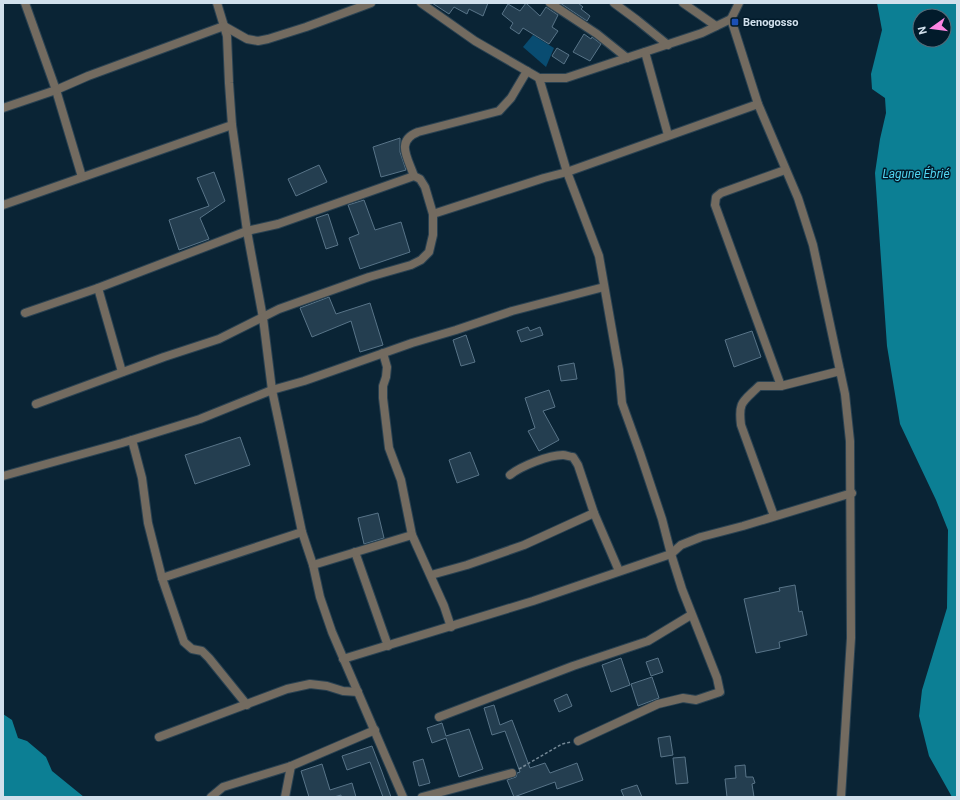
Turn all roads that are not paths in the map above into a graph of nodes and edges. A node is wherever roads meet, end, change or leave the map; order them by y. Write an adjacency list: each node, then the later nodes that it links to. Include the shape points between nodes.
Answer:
1 (25, 3): 17 (street)
2 (217, 3): 10 (street)
3 (371, 3): 10 (street, via 258,42)
4 (421, 3): 15 (street, via 474,41)
5 (550, 3): 14 (street, via 597,34)
6 (614, 3): 12 (street)
7 (683, 3): 11 (street)
8 (739, 3): 9 (street)
9 (731, 19): 11 (street); 18 (street)
10 (224, 26): 17 (street); 20 (street, via 228,44)
11 (716, 26): 12 (street)
12 (668, 45): 13 (street)
13 (645, 52): 14 (street); 21 (street)
14 (627, 58): 16 (street, via 566,78)
15 (527, 70): 16 (street); 24 (street, via 511,98 499,111 410,135 404,146)
16 (539, 78): 23 (street)
17 (56, 90): 19 (street); 25 (street)
18 (758, 104): 21 (street); 22 (street)
19 (3, 108)
20 (232, 125): 25 (street); 28 (street)
21 (668, 135): 23 (street)
22 (785, 170): 34 (street, via 798,198 813,245); 36 (street, via 721,193 716,197 715,205)
23 (567, 172): 27 (street); 29 (street, via 599,256)
24 (414, 176): 27 (street, via 420,179 425,187); 28 (street, via 278,224)
25 (82, 177): 26 (street)
26 (3, 205)
27 (433, 214): 32 (street, via 433,235 429,252 421,260)
28 (248, 231): 30 (street); 32 (street)
29 (604, 287): 33 (street, via 512,311); 48 (street, via 619,370 622,403 662,519)
30 (98, 288): 31 (street); 35 (street)
31 (25, 313)
32 (263, 318): 35 (street, via 219,339); 37 (street)
33 (383, 353): 37 (street); 46 (street, via 387,367 383,398 389,448 401,480)
34 (840, 371): 36 (street); 42 (street, via 850,441)
35 (122, 372): 38 (street)
36 (781, 386): 44 (street, via 758,386 742,403 740,411 741,425)
37 (272, 390): 39 (street, via 200,419); 45 (street)
38 (36, 404)
39 (132, 440): 41 (street); 52 (street)
40 (510, 475): 43 (street, via 516,470 548,458 563,455 573,457)
41 (3, 476)
42 (852, 493): 44 (street); 69 (street, via 851,638)
43 (594, 513): 50 (street); 51 (street, via 524,545)
44 (774, 516): 48 (street, via 701,537 682,545)
45 (302, 532): 49 (street); 52 (street)
46 (412, 535): 47 (street); 51 (street)
47 (355, 552): 49 (street); 55 (street)
48 (670, 554): 50 (street); 53 (street)
49 (313, 565): 56 (street, via 320,597)
50 (619, 571): 54 (street)
51 (431, 575): 54 (street)
52 (162, 578): 58 (street, via 184,642 210,658)
53 (691, 615): 59 (street, via 648,641 573,666); 62 (street, via 717,678 720,692 696,700 683,698 658,704)
54 (451, 627): 55 (street)
55 (388, 646): 56 (street)
56 (343, 659): 57 (street)
57 (358, 692): 58 (street, via 310,684 287,689); 60 (street)
58 (247, 705): 61 (street)
59 (439, 717)
60 (375, 730): 63 (street); 67 (street)
61 (159, 737)
62 (578, 741)
63 (291, 766): 65 (street, via 223,787); 66 (street)
64 (512, 773): 68 (street)
65 (211, 797)
66 (285, 797)
67 (403, 797)
68 (422, 797)
69 (841, 797)

